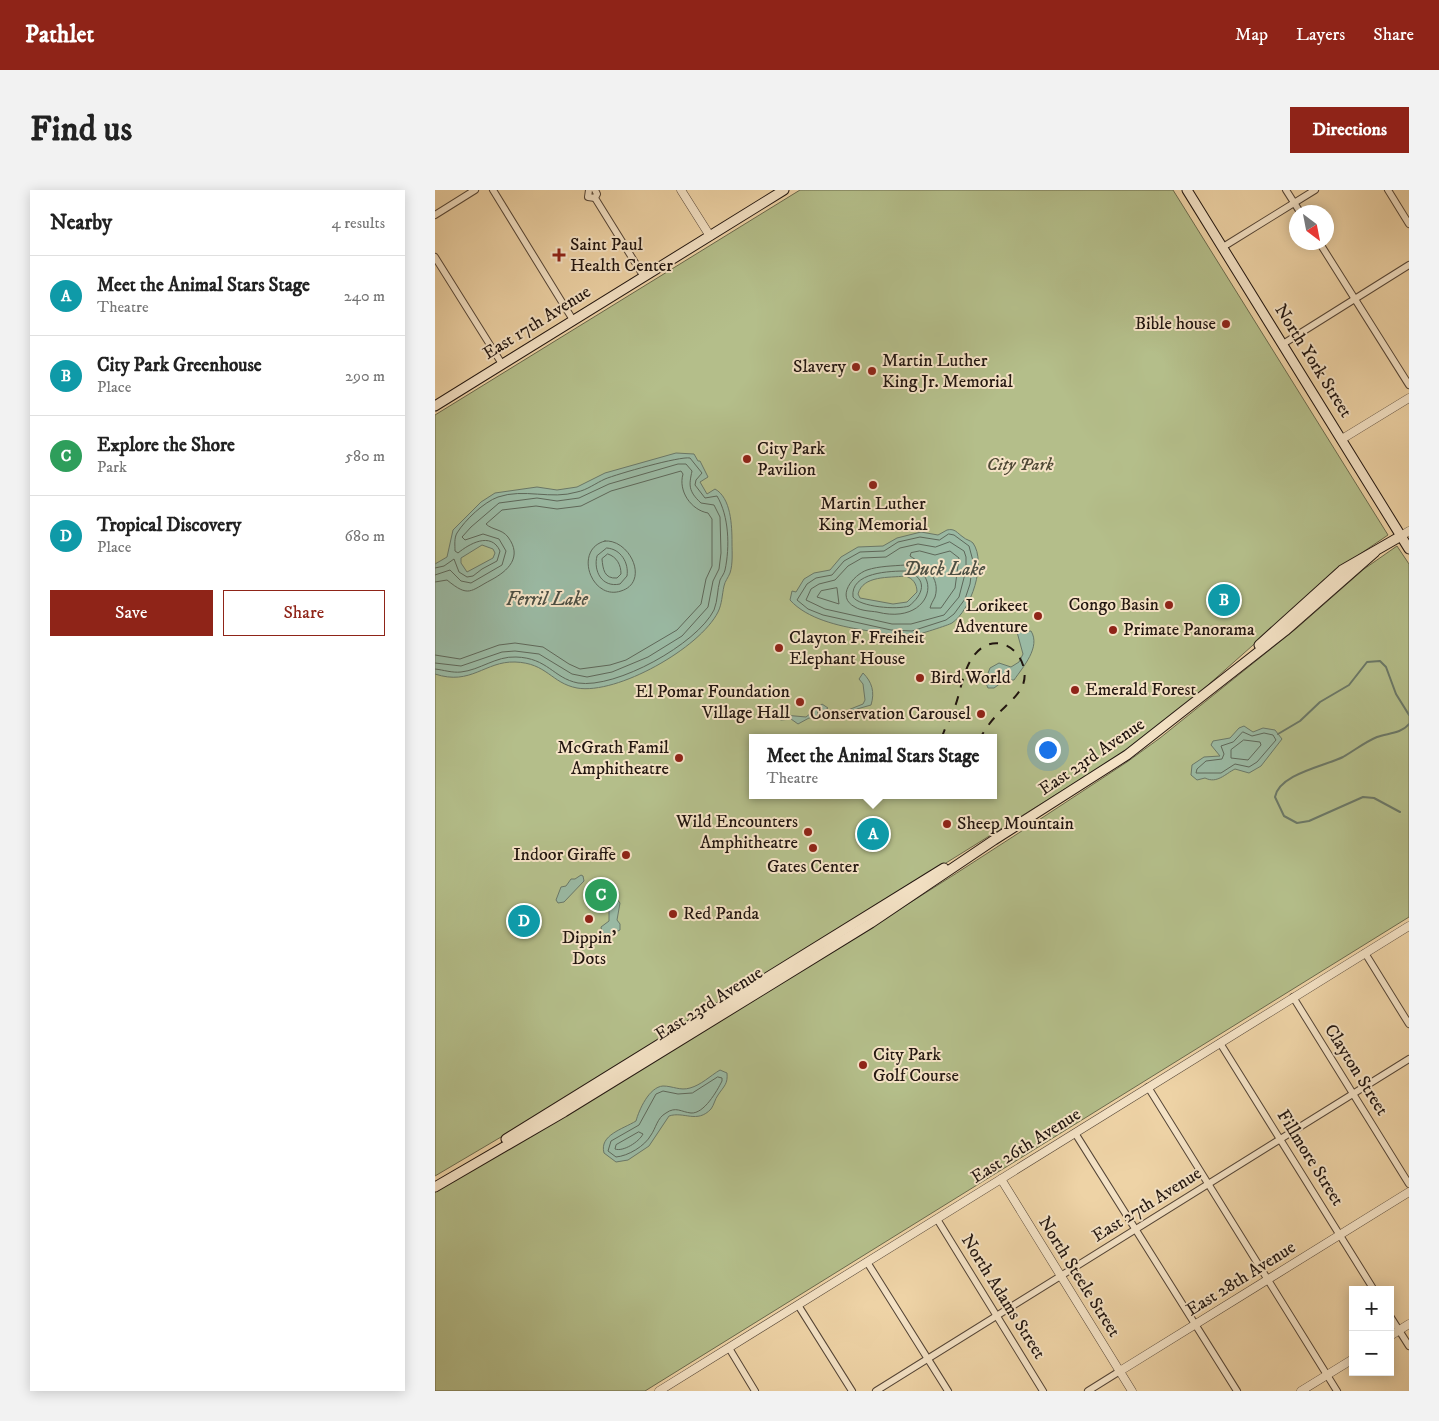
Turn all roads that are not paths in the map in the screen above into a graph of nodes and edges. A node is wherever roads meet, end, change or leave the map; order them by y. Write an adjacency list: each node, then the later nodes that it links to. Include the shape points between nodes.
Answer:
1 (475, 190): 12 (street)
2 (493, 190): 21 (street)
3 (589, 190): 10 (street, via 588,196)
4 (681, 190): 14 (street)
5 (1187, 190): 15 (main road, North York Street)
6 (1286, 190): 11 (street)
7 (1315, 190): 11 (street)
8 (1388, 190): 13 (street)
9 (781, 191): 14 (main road, East 17th Avenue)
10 (596, 192): 19 (street)
11 (1294, 203): 15 (street)
12 (435, 214)
13 (1409, 224)
14 (710, 236): 19 (main road, East 17th Avenue)
15 (1223, 247): 22 (main road, North York Street)
16 (1324, 250): 20 (street)
17 (435, 257): 23 (street)
18 (1409, 266): 20 (street)
19 (643, 277): 21 (main road, East 17th Avenue)
20 (1355, 299): 22 (street); 24 (street)
21 (573, 320): 23 (main road, East 17th Avenue)
22 (1283, 344): 27 (main road, North York Street)
23 (502, 364): 26 (main road, East 17th Avenue)
24 (1409, 386)
25 (1409, 398): 27 (street)
26 (435, 406)
27 (1342, 439): 29 (main road, North York Street)
28 (1409, 531): 29 (street, East 23rd Avenue)
29 (1401, 536): 30 (main road, North York Street); 31 (main road, East 23rd Avenue, via 1375,552 1285,631 1139,747)
30 (1409, 549)
31 (994, 840): 41 (main road, East 23rd Avenue); 43 (main road, East 23rd Avenue, via 871,923)
32 (1409, 926): 33 (street, East 26th Avenue)
33 (1365, 953): 34 (street, East 26th Avenue); 35 (street)
34 (1293, 998): 36 (street, East 26th Avenue); 39 (street, Clayton Street)
35 (1409, 1024)
36 (1220, 1043): 38 (street, East 26th Avenue); 42 (street, Fillmore Street)
37 (1409, 1059): 39 (street, East 27th Avenue)
38 (1148, 1088): 40 (street, East 26th Avenue); 46 (street)
39 (1353, 1094): 42 (street, East 27th Avenue); 47 (street, Clayton Street)
40 (1075, 1133): 44 (street, East 26th Avenue); 51 (street)
41 (512, 1136): 43 (main road, via 510,1141); 45 (main road, East 23rd Avenue)
42 (1280, 1139): 46 (street, East 27th Avenue); 52 (street, Fillmore Street)
43 (479, 1162): 48 (main road, East 23rd Avenue)
44 (1001, 1179): 50 (street, East 26th Avenue); 54 (street, North Steele Street)
45 (435, 1181)
46 (1208, 1184): 51 (street, East 27th Avenue); 55 (street)
47 (1409, 1184)
48 (435, 1187)
49 (1409, 1192): 52 (street, East 28th Avenue)
50 (937, 1219): 53 (street, East 26th Avenue); 58 (street, North Adams Street)
51 (1136, 1229): 54 (street, East 27th Avenue); 61 (street)
52 (1340, 1235): 55 (street, East 28th Avenue); 56 (street, Fillmore Street)
53 (867, 1262): 57 (street, East 26th Avenue); 66 (street)
54 (1062, 1276): 58 (street, East 27th Avenue); 68 (street, North Steele Street)
55 (1268, 1280): 61 (street, East 28th Avenue); 69 (street)
56 (1372, 1286)
57 (799, 1305): 65 (street, East 26th Avenue); 72 (street)
58 (997, 1316): 66 (street, East 27th Avenue); 75 (street, North Adams Street)
59 (1394, 1322): 62 (street)
60 (1409, 1324): 62 (street)
61 (1195, 1325): 68 (street, East 28th Avenue); 78 (street)
62 (1399, 1330): 63 (street); 64 (street)
63 (1394, 1333)
64 (1409, 1346)
65 (729, 1348): 70 (street, East 26th Avenue); 71 (street)
66 (928, 1359): 73 (street, East 27th Avenue); 74 (street)
67 (1349, 1361): 69 (street)
68 (1120, 1371): 76 (street, East 28th Avenue); 77 (street, North Steele Street)
69 (1327, 1375): 79 (street); 80 (street)
70 (659, 1391)
71 (755, 1391)
72 (852, 1391)
73 (876, 1391)
74 (948, 1391)
75 (1043, 1391)
76 (1088, 1391)
77 (1132, 1391)
78 (1237, 1391)
79 (1301, 1391)
80 (1337, 1391)

